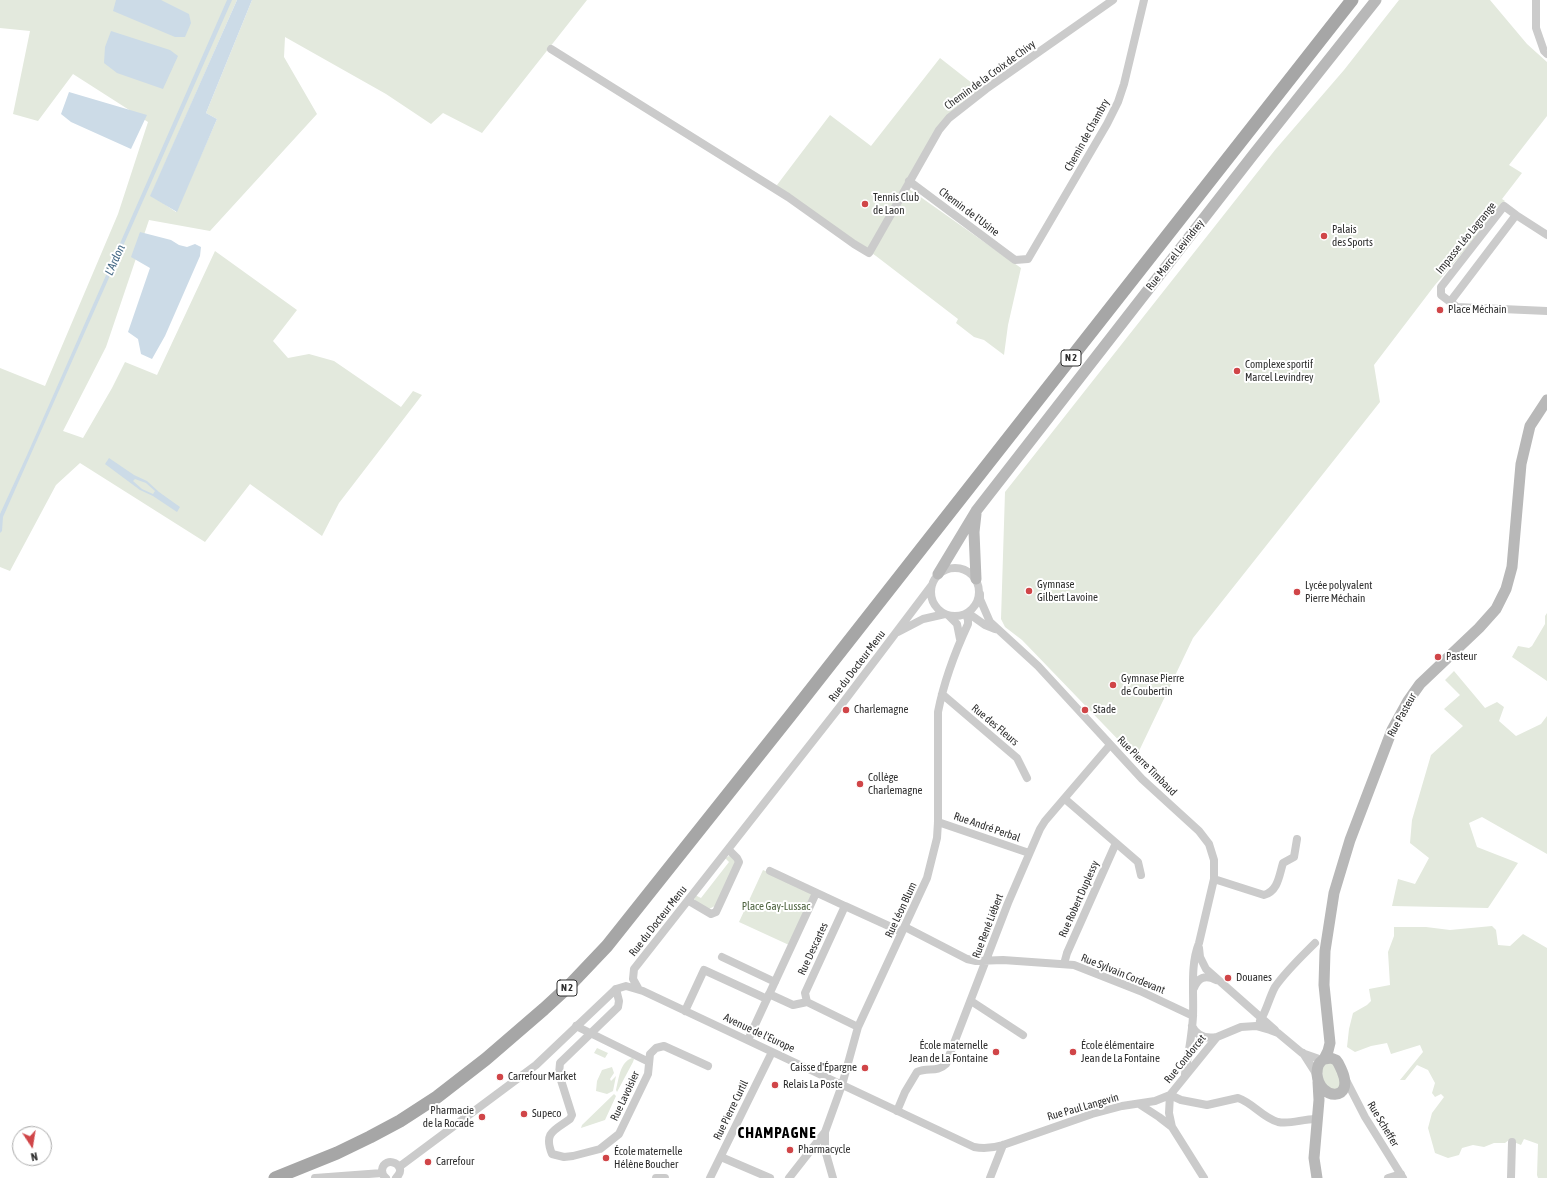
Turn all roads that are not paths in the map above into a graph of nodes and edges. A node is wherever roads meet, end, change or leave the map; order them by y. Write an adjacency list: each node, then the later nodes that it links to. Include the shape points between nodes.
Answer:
1 (1113, 0): 8 (street, Chemin de la Croix de Chivy, via 949,118 939,130)
2 (1144, 0): 11 (street, Chemin de Chambry, via 1124,84 1110,119 1028,259)
3 (1352, 0): 91 (main road, N 2, via 607,946 569,986 527,1024 437,1097 400,1121 363,1140)
4 (1376, 0): 15 (main road, Rue Marcel Levindrey)
5 (1536, 0): 7 (street, via 1536,28)
6 (551, 49): 8 (street, Chemin de la Croix de Chivy, via 788,197 869,253)
7 (1547, 54)
8 (909, 181): 11 (street, Chemin de l'Usine)
9 (1516, 215): 10 (street, Impasse Léo Lagrange); 12 (street); 12 (street, Impasse Léo Lagrange, via 1504,206 1441,287 1440,295)
10 (1547, 235)
11 (1015, 260)
12 (1450, 302): 13 (street, via 1457,307)
13 (1547, 311)
14 (1547, 400): 66 (main road, Rue Pasteur, via 1530,426 1521,464 1512,567 1506,589 1492,614 1420,684 1408,701 1392,730 1350,840 1334,893 1325,951 1324,985)
15 (976, 511): 16 (main road, Rue Marcel Levindrey); 17 (main road)
16 (938, 574): 17 (street, via 951,568 958,568 971,573); 18 (street)
17 (976, 579): 19 (street)
18 (932, 585): 21 (street, via 931,592 935,605); 23 (street, Rue du Docteur Menu)
19 (980, 594): 20 (street, via 976,605); 24 (street, Rue Pierre Timbaud, via 990,622)
20 (967, 613): 21 (street, via 958,616); 22 (street, Rue Pierre Timbaud); 25 (street, Rue Léon Blum, via 968,624)
21 (947, 615): 23 (street, Rue du Docteur Menu, via 923,619); 25 (street, via 957,624)
22 (985, 625): 24 (street, Rue Pierre Timbaud); 25 (street, Rue Léon Blum, via 977,624 969,628)
23 (898, 632): 33 (street, Rue du Docteur Menu)
24 (999, 632): 27 (street, Rue Pierre Timbaud, via 1038,666)
25 (960, 640): 26 (street, Rue Léon Blum)
26 (942, 694): 28 (street, Rue des Fleurs, via 1017,758); 30 (street, Rue Léon Blum, via 938,712)
27 (1110, 745): 29 (street, Rue René Liébert); 37 (street, Rue Pierre Timbaud, via 1142,779 1205,837 1214,860)
28 (1027, 778)
29 (1064, 799): 32 (street); 34 (street, Rue René Liébert, via 1045,821)
30 (938, 822): 34 (street, Rue André Perbal); 41 (street, Rue Léon Blum, via 937,838 927,878)
31 (1297, 839): 37 (street, via 1294,858 1283,863 1274,890 1270,893 1264,895)
32 (1116, 843): 36 (street, via 1138,862); 46 (street, Rue Robert Duplessy)
33 (729, 850): 39 (street, Rue du Docteur Menu); 39 (street, via 739,862 716,912 711,914)
34 (1029, 853): 45 (street, Rue René Liébert)
35 (770, 871): 38 (street)
36 (1141, 875)
37 (1214, 879): 42 (street, Rue Pierre Timbaud)
38 (816, 892): 40 (street); 47 (street)
39 (689, 900): 49 (street, Rue du Docteur Menu, via 634,969 633,979)
40 (845, 906): 41 (street); 54 (street, Rue Descartes, via 805,993)
41 (904, 930): 45 (street, Rue Sylvain Cordevant, via 967,958); 61 (street, Rue Léon Blum)
42 (1199, 942): 48 (street, Rue Pierre Timbaud, via 1202,962); 50 (street, Rue Pierre Timbaud, via 1194,963)
43 (1315, 943): 57 (street, via 1276,987)
44 (722, 957): 47 (street)
45 (986, 961): 46 (street, Rue Sylvain Cordevant); 53 (street, Rue René Liébert)
46 (1064, 964): 56 (street, Rue Sylvain Cordevant, via 1082,967)
47 (775, 982): 52 (street)
48 (1220, 982): 50 (street, via 1205,977 1198,980); 57 (street, Rue Pierre Timbaud)
49 (638, 988): 51 (street, via 626,986); 55 (street, Avenue de l'Europe)
50 (1194, 988): 56 (street, Rue Pierre Timbaud)
51 (616, 989): 58 (street); 62 (street, Rue Lavoisier, via 618,1007)
52 (768, 997): 54 (street, via 793,1005); 55 (street, via 704,970); 67 (street)
53 (971, 1001): 64 (street); 81 (street, Rue René Liébert, via 946,1064 938,1070 925,1069 918,1072)
54 (807, 1002): 61 (street)
55 (685, 1011): 67 (street, Avenue de l'Europe)
56 (1193, 1016): 59 (street, Rue Pierre Timbaud)
57 (1262, 1017): 60 (street); 63 (street, Rue Pierre Timbaud)
58 (576, 1026): 62 (street, Rue Lavoisier); 88 (street, via 536,1065)
59 (1192, 1026): 65 (street, via 1201,1036); 74 (street, Rue Pierre Timbaud)
60 (1256, 1026): 63 (street, Rue Condorcet); 65 (street, Rue Condorcet, via 1241,1026)
61 (858, 1027): 77 (street, Rue Léon Blum)
62 (590, 1033): 71 (street, Rue Lavoisier); 71 (street, Rue Lavoisier, via 560,1063 559,1074 572,1115 548,1136 552,1154 564,1157 600,1149 619,1134 648,1074)
63 (1278, 1033): 69 (street, Rue Condorcet)
64 (1023, 1035)
65 (1217, 1037): 74 (street, Rue Condorcet)
66 (1330, 1037): 70 (main road, Rue Pasteur, via 1329,1048); 72 (main road, Rue Pasteur)
67 (748, 1040): 68 (street, Avenue de l'Europe)
68 (772, 1052): 77 (street, Avenue de l'Europe); 87 (street, Rue Pierre Curtil)
69 (1302, 1053): 70 (street, Rue Condorcet); 75 (street, Rue Condorcet)
70 (1323, 1060): 72 (main road, via 1334,1059); 75 (main road, via 1317,1068)
71 (649, 1062): 73 (street, Rue Lavoisier, via 650,1054 656,1048 664,1046)
72 (1338, 1062): 76 (main road)
73 (708, 1066)
74 (1185, 1075): 79 (street, Rue Condorcet)
75 (1318, 1077): 78 (main road, via 1324,1090); 82 (main road)
76 (1346, 1080): 78 (main road, via 1343,1090); 90 (street, Rue Scheffer)
77 (842, 1085): 81 (street, Avenue de l'Europe); 84 (street, Rue Léon Blum)
78 (1336, 1094): 82 (main road, via 1322,1109)
79 (1170, 1095): 80 (street, Rue Paul Langevin); 82 (street, via 1207,1105 1238,1098 1279,1122); 83 (street)
80 (1139, 1104): 83 (street); 86 (street, Rue Paul Langevin, via 1092,1114)
81 (897, 1111): 86 (street, Avenue de l'Europe, via 974,1147)
82 (1318, 1119): 102 (main road, via 1314,1158)
83 (1172, 1127): 101 (street)
84 (825, 1132): 98 (street); 99 (street, Rue Léon Blum, via 825,1150)
85 (1512, 1142): 104 (street)
86 (1003, 1145): 100 (street)
87 (721, 1157): 96 (street, Rue Pierre Curtil); 97 (street)
88 (399, 1166): 89 (street, via 395,1162 386,1163 382,1168); 93 (street)
89 (384, 1176): 92 (street)
90 (1402, 1176): 103 (street)
91 (275, 1178)
92 (315, 1178)
93 (396, 1178)
94 (656, 1178): 95 (street)
95 (665, 1178)
96 (710, 1178)
97 (770, 1178)
98 (789, 1178)
99 (833, 1178)
100 (990, 1178)
101 (1204, 1178)
102 (1316, 1178)
103 (1388, 1178)
104 (1511, 1178)

